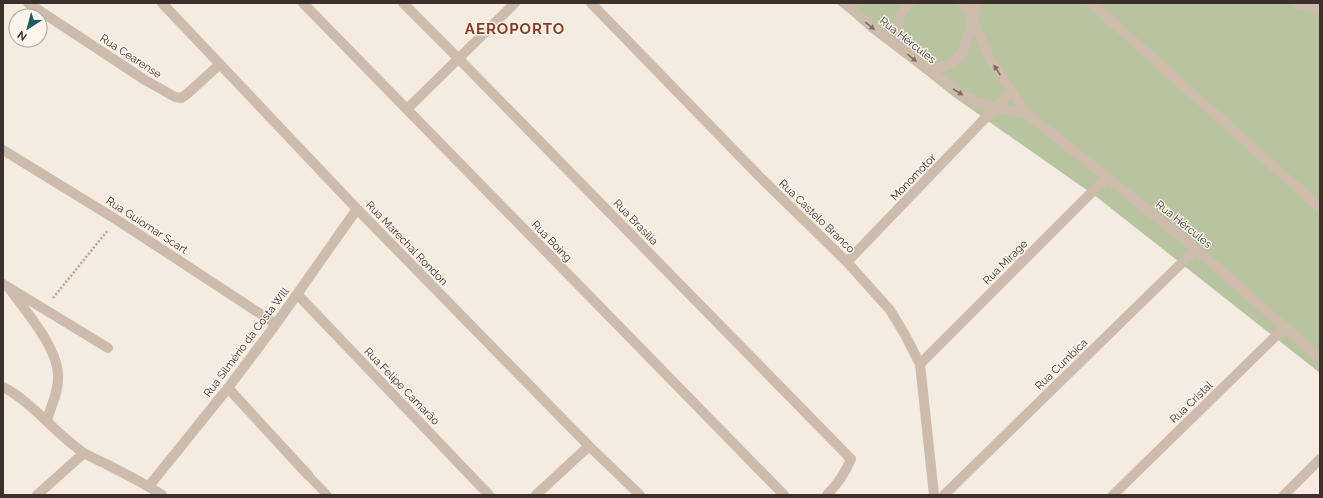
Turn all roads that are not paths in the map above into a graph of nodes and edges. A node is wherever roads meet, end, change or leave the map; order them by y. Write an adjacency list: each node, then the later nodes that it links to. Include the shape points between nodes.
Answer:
1 (28, 3): 17 (street, Rua Cearense, via 158,88 176,97 181,98 187,94)
2 (162, 3): 17 (street, Rua Marechal Rondon)
3 (303, 3): 21 (street, Rua Boing)
4 (403, 3): 16 (street, Rua Brasília)
5 (515, 3): 16 (street)
6 (591, 3): 28 (street, Rua Castelo Branco, via 759,176)
7 (846, 3): 15 (street, Rua Hércules, one-way to 15, via 873,28)
8 (910, 3): 15 (street, via 897,26)
9 (962, 3): 14 (street, Rua Hércules)
10 (978, 3): 14 (street)
11 (1091, 3): 25 (street)
12 (1297, 3): 13 (street)
13 (1320, 11)
14 (972, 18): 18 (street, via 964,51 957,60 943,68); 19 (street, Rua Hércules, one-way to 14, via 991,60)
15 (898, 46): 18 (street, Rua Hércules, one-way to 18)
16 (459, 59): 21 (street); 51 (street, Rua Brasília, via 851,459 845,474)
17 (220, 64): 26 (street, Rua Marechal Rondon)
18 (926, 69): 20 (street, Rua Hércules, one-way to 20, via 960,94)
19 (1012, 92): 20 (street, Monomotor); 22 (street, Rua Hércules)
20 (995, 108): 22 (street, Rua Hércules); 28 (street, Monomotor)
21 (407, 109): 50 (street, Rua Boing)
22 (1027, 114): 24 (street, Rua Hércules)
23 (3, 150): 31 (street, Rua Guiomar Scart, via 117,220)
24 (1107, 177): 27 (street, Rua Hércules); 35 (street, Rua Mirage)
25 (1320, 208)
26 (357, 209): 30 (street, Rua Silmério da Costa Will); 39 (street, Rua Marechal Rondon)
27 (1196, 249): 32 (street, Rua Hércules); 53 (street, Rua Cumbica)
28 (847, 262): 35 (street, Rua Castelo Branco, via 890,310)
29 (6, 286): 33 (street); 38 (street, via 32,319 56,359 57,390)
30 (297, 294): 31 (street, Rua Silmério da Costa Will); 47 (street, Rua Felipe Camarão)
31 (276, 324): 37 (street, Rua Silmério da Costa Will)
32 (1285, 327): 34 (street, Rua Hércules); 54 (street, Rua Cristal)
33 (108, 348)
34 (1320, 358)
35 (920, 364): 52 (street, Rua Castelo Branco)
36 (3, 387): 38 (street)
37 (228, 388): 42 (street); 43 (street, Rua Silmério da Costa Will)
38 (46, 420): 40 (street)
39 (589, 446): 48 (street); 49 (street, Rua Marechal Rondon)
40 (84, 453): 43 (street); 44 (street)
41 (1320, 459): 55 (street)
42 (308, 474): 46 (lane)
43 (149, 486): 45 (street)
44 (37, 495)
45 (162, 495)
46 (327, 495)
47 (489, 495)
48 (536, 495)
49 (640, 495)
50 (784, 495)
51 (827, 495)
52 (934, 495)
53 (944, 495)
54 (1113, 495)
55 (1284, 495)

